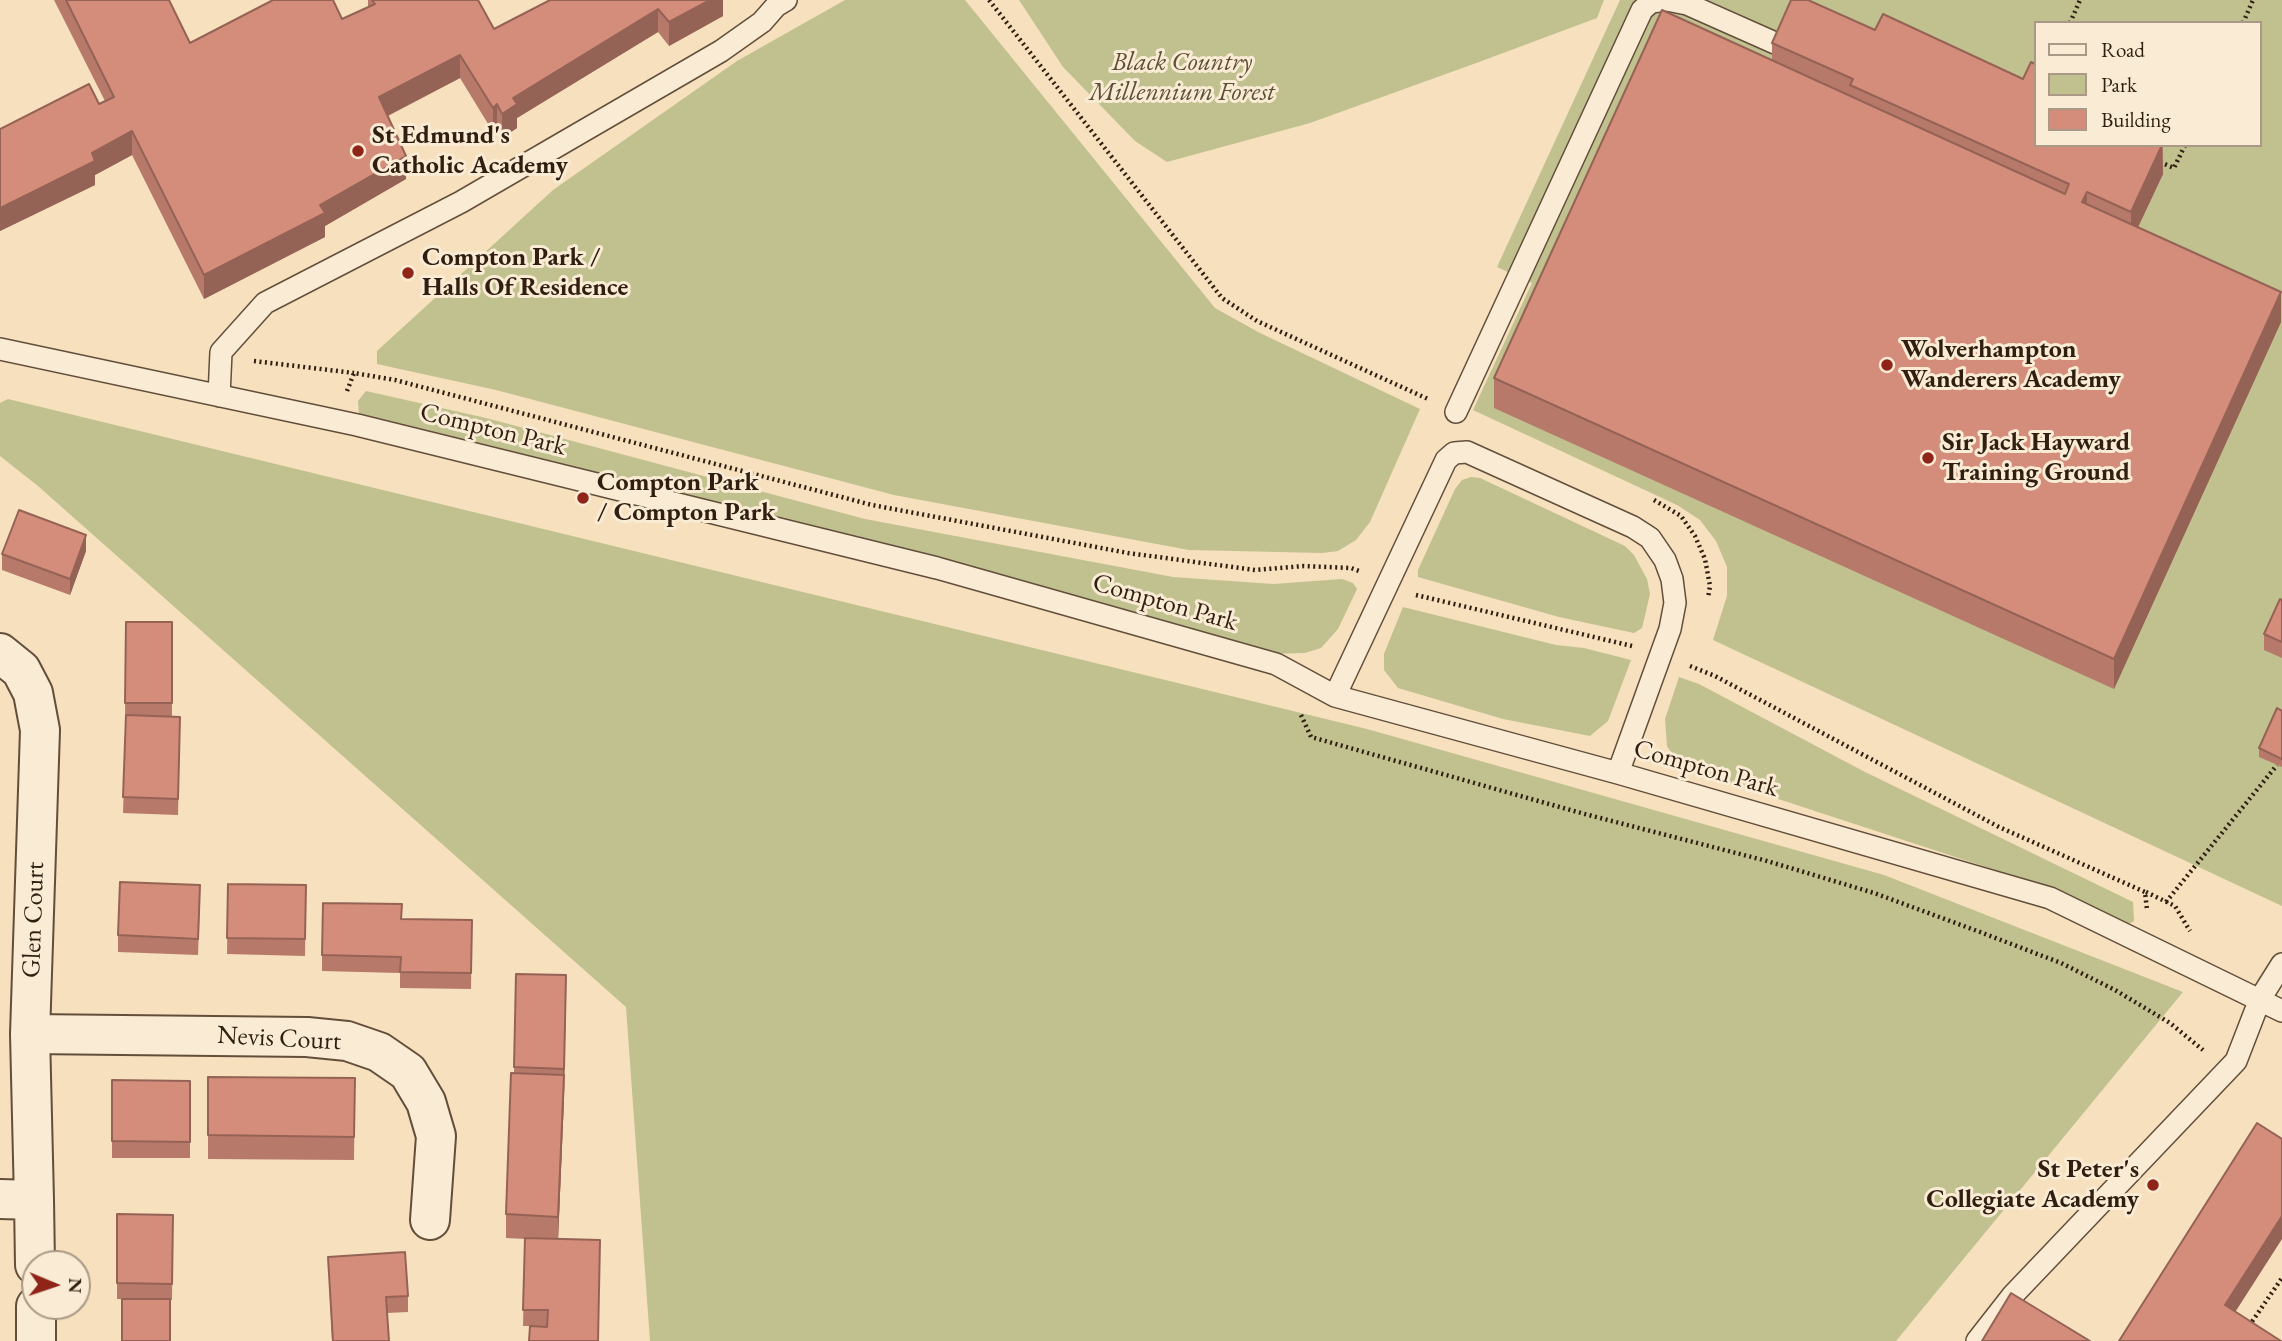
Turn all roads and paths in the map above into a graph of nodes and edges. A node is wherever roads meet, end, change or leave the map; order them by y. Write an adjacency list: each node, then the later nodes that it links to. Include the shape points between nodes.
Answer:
1 (989, 0): 13 (path, via 1222,298 1257,321)
2 (2080, 0): 6 (path)
3 (2253, 0): 7 (path)
4 (778, 2): 12 (lane, via 762,22 697,64 461,202 265,303 221,352)
5 (1706, 6): 8 (lane); 13 (lane, via 1667,0 1651,2 1642,10)
6 (2071, 21)
7 (2244, 21)
8 (1775, 43)
9 (2184, 147): 10 (path, via 2174,168)
10 (2153, 159)
11 (0, 349): 12 (lane, Compton Park)
12 (219, 396): 14 (lane, Compton Park)
13 (1456, 412)
14 (338, 421): 15 (path, via 354,373 872,505 1200,565 1255,570); 19 (lane, Compton Park, via 937,568)
15 (1351, 568)
16 (1415, 595): 17 (path)
17 (1637, 647)
18 (0, 653): 29 (street, Glen Court, via 21,670 33,693 40,730)
19 (1276, 664): 21 (lane, Compton Park); 30 (path, via 1311,737 1874,894 2061,962 2169,1023)
20 (1715, 676): 25 (path, via 1999,827 2145,892)
21 (1335, 696): 23 (lane, Compton Park); 23 (lane, via 1446,460 1454,453 1467,452 1633,527 1650,538 1665,560 1675,603 1670,629)
22 (2277, 765): 24 (path)
23 (1618, 773): 25 (lane, Compton Park, via 2050,898)
24 (2166, 902)
25 (2150, 946): 27 (lane, Compton Park)
26 (2282, 964): 27 (lane)
27 (2260, 999): 28 (lane, Compton Park); 38 (lane, via 2236,1061 2013,1295)
28 (2282, 1011)
29 (30, 1034): 31 (street, Glen Court); 32 (street, Nevis Court, via 307,1037 348,1041 379,1052 408,1072 426,1102 436,1136)
30 (2206, 1052)
31 (17, 1199): 33 (street, Glen Court)
32 (430, 1220)
33 (31, 1250)
34 (2282, 1278): 36 (path)
35 (36, 1320): 37 (street)
36 (2242, 1336)
37 (37, 1341)
38 (1976, 1341)

